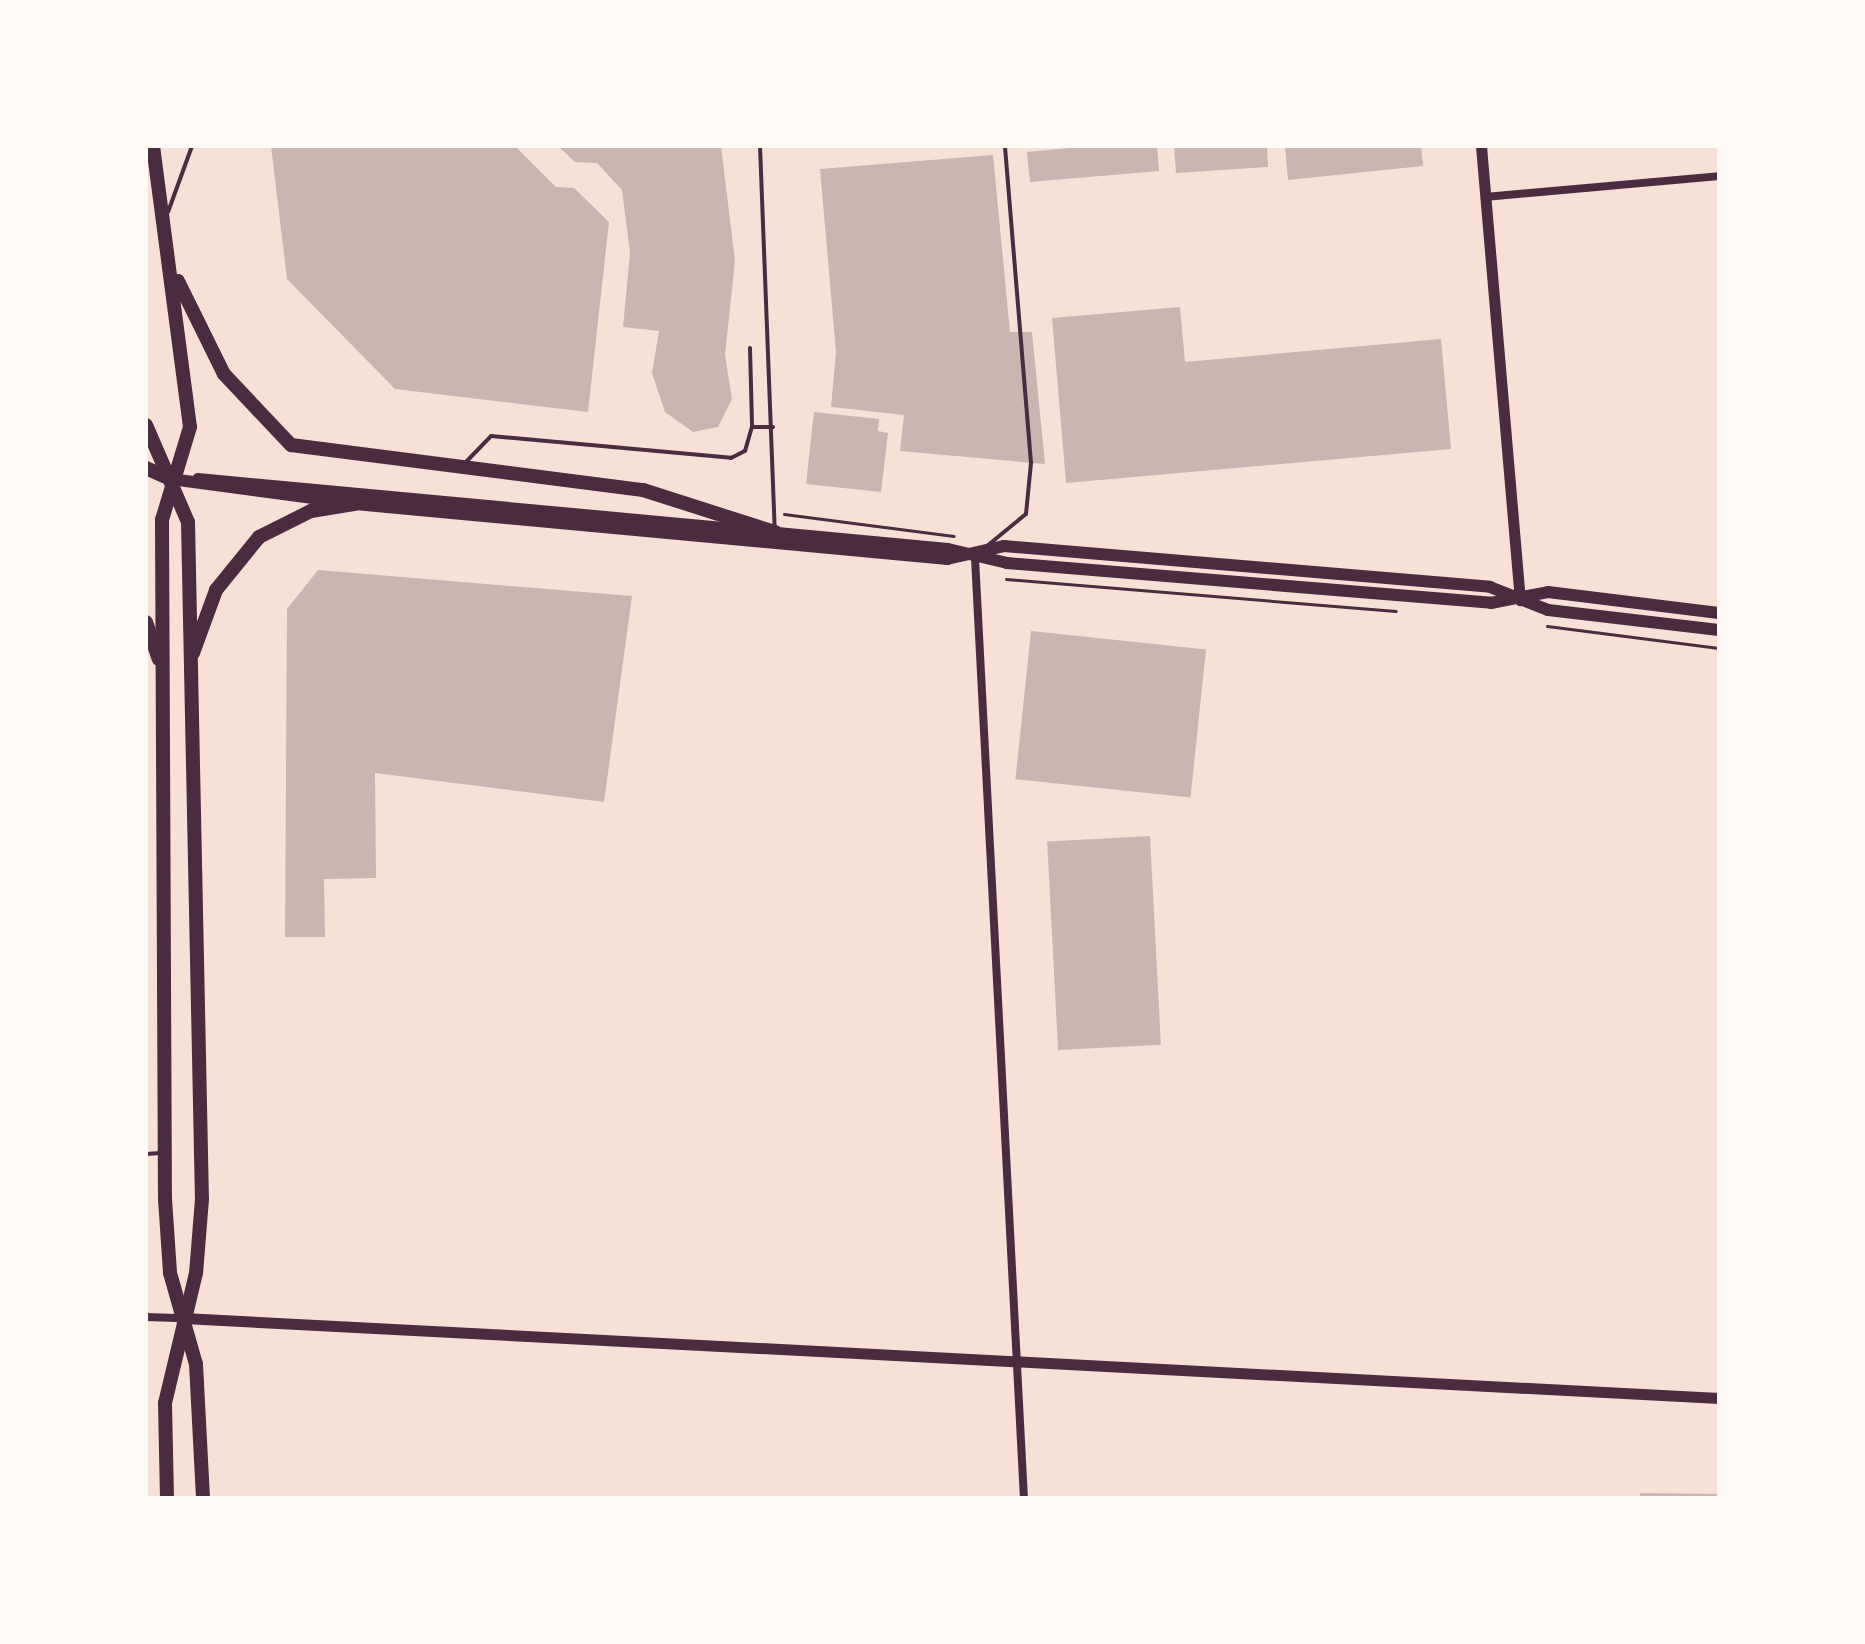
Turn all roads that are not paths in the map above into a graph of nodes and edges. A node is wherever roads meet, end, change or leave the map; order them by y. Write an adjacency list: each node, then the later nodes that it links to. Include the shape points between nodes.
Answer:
1 (153, 146): 8 (main road)
2 (192, 146): 8 (lane)
3 (760, 146): 13 (lane)
4 (1005, 146): 20 (lane, via 1031,463 1026,514)
5 (1481, 146): 7 (street)
6 (1719, 176): 7 (street)
7 (1485, 197): 21 (street)
8 (165, 218): 9 (main road)
9 (173, 271): 15 (main road, via 224,374 291,445); 16 (main road, via 190,427)
10 (750, 348): 12 (lane)
11 (146, 425): 16 (main road)
12 (752, 427): 13 (lane); 15 (lane, via 745,451 731,458 491,436)
13 (773, 427): 19 (lane)
14 (146, 468): 16 (main road)
15 (460, 469): 19 (main road, via 643,490)
16 (171, 479): 17 (main road); 18 (main road); 19 (main road, via 235,478); 25 (main road, via 188,522); 26 (main road, via 162,520)
17 (146, 480)
18 (355, 504): 20 (main road); 25 (main road, via 311,511 259,537 216,590)
19 (775, 532): 20 (main road)
20 (975, 558): 21 (main road, via 1004,546 1490,587); 31 (street)
21 (1520, 600): 22 (main road, via 1548,592); 24 (main road)
22 (1719, 613)
23 (146, 622): 26 (main road)
24 (1719, 630)
25 (189, 665): 30 (main road, via 202,1199)
26 (163, 670): 27 (main road)
27 (165, 1153): 28 (lane); 30 (main road, via 170,1273)
28 (146, 1154)
29 (146, 1317): 30 (street)
30 (183, 1318): 31 (street); 33 (main road, via 165,1403); 34 (main road, via 196,1364)
31 (1018, 1364): 32 (street); 35 (street)
32 (1719, 1398)
33 (167, 1498)
34 (203, 1498)
35 (1024, 1498)

